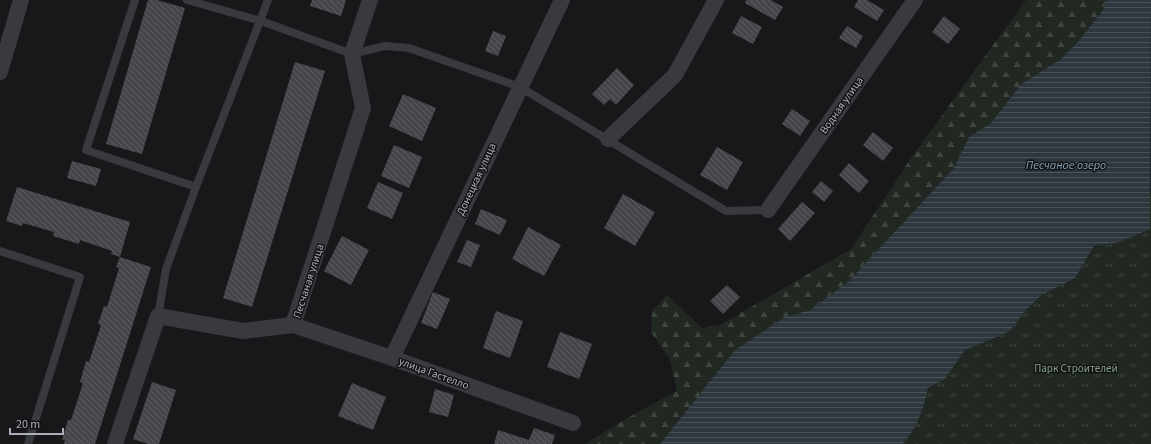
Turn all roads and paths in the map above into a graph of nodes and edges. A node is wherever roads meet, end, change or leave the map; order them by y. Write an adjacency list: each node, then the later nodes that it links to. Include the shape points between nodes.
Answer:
1 (21, 0): 11 (street)
2 (135, 0): 14 (lane, via 86,150)
3 (187, 0): 9 (lane)
4 (268, 0): 9 (lane)
5 (370, 0): 10 (street, Песчаная улица)
6 (562, 0): 12 (street, Донецкая улица)
7 (716, 0): 13 (street, via 675,75)
8 (915, 0): 15 (street, Водная улица)
9 (261, 20): 10 (lane); 14 (lane)
10 (352, 54): 12 (lane, via 385,46 409,48); 18 (street, Песчаная улица, via 363,108)
11 (0, 72)
12 (520, 87): 13 (lane); 19 (street, Донецкая улица)
13 (608, 140): 15 (lane, via 726,211)
14 (196, 187): 17 (lane, via 166,269)
15 (768, 210)
16 (0, 251): 21 (lane, via 80,276)
17 (158, 316): 18 (street, Песчаная улица, via 243,331); 22 (street)
18 (294, 325): 19 (street, улица Гастелло)
19 (392, 358): 20 (street, улица Гастелло)
20 (573, 423)
21 (28, 444)
22 (115, 444)

